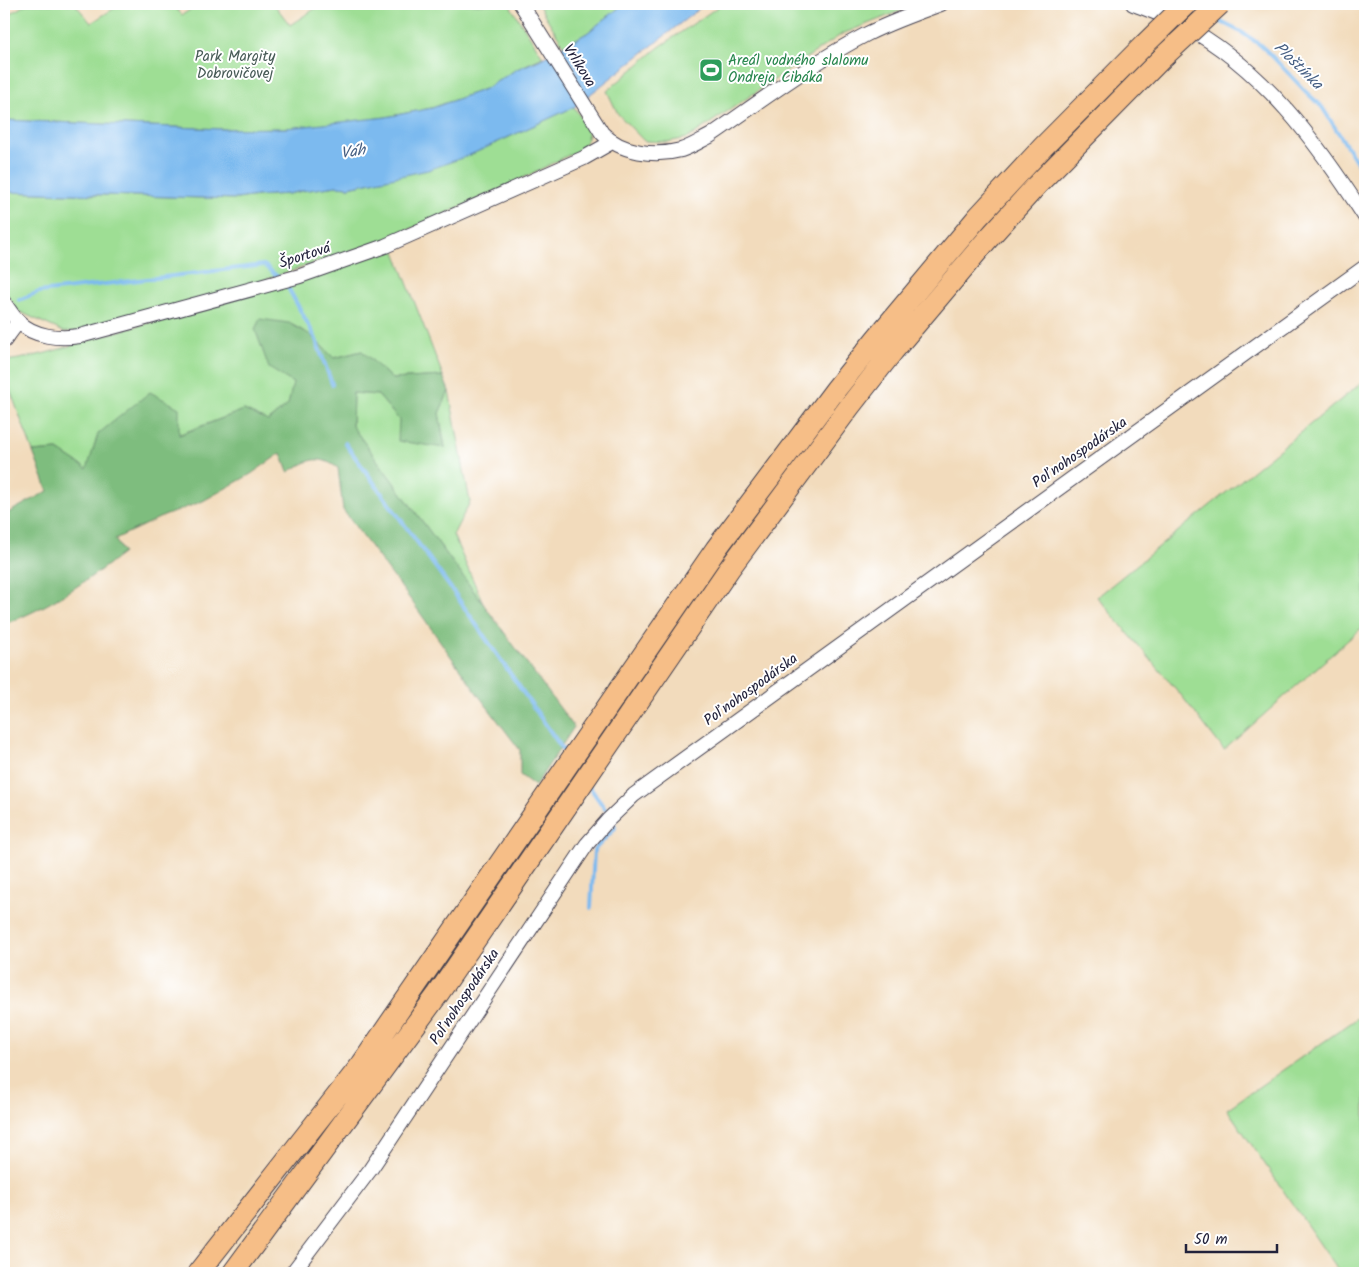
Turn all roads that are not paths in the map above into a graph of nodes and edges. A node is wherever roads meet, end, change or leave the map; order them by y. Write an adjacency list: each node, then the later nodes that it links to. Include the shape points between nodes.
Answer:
1 (521, 4): 6 (street, Vrlíkova, via 590,115)
2 (941, 4): 6 (street, via 900,18 851,43 689,147 650,153)
3 (1134, 4): 7 (street, via 1183,25 1211,42 1252,75 1312,139)
4 (1186, 4): 12 (highway, bridge, via 978,217 876,339 780,462 716,549 362,1064)
5 (1220, 4): 13 (highway, bridge, via 1037,185 893,351 729,569 438,994)
6 (612, 142): 10 (street, Športová, via 584,158 392,242 300,276 80,336 65,338 41,334)
7 (1365, 216)
8 (1365, 267): 14 (street, Poľnohospodárska, via 634,795 587,844 370,1170)
9 (4, 303): 10 (street, Športová)
10 (18, 322): 11 (street)
11 (4, 341)
12 (198, 1273)
13 (233, 1273)
14 (292, 1273)

